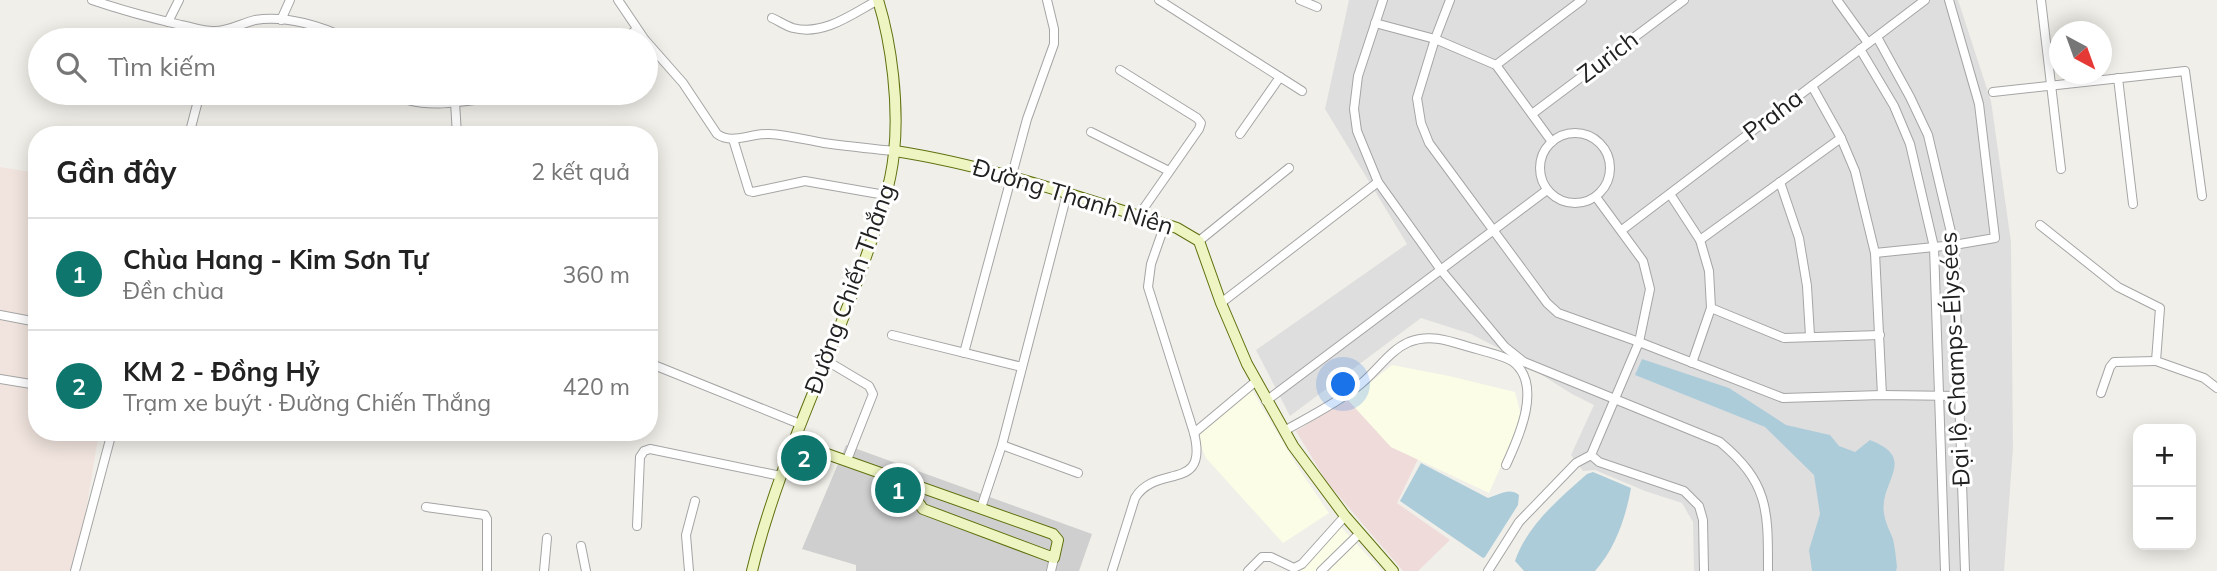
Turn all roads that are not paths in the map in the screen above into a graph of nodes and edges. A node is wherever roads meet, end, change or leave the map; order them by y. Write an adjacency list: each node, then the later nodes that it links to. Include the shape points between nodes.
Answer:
1 (92, 0): 17 (street)
2 (179, 0): 21 (street)
3 (290, 0): 20 (street)
4 (618, 0): 26 (street)
5 (878, 0): 19 (street, via 817,29 791,28); 52 (street, Đường Chiến Thắng, via 892,65)
6 (1047, 0): 56 (street, via 1054,44)
7 (1159, 0): 35 (street)
8 (1300, 0): 18 (street)
9 (1383, 0): 22 (street)
10 (1450, 0): 28 (street)
11 (1582, 0): 33 (street)
12 (1684, 0): 44 (street, Zurich)
13 (1837, 0): 29 (street)
14 (1925, 0): 27 (street, Praha)
15 (1949, 0): 73 (street, via 1979,104 1995,238)
16 (2041, 0): 32 (street)
17 (115, 4): 21 (street)
18 (1317, 7)
19 (772, 18)
20 (281, 20): 24 (street, via 256,20); 25 (street)
21 (168, 22): 23 (street)
22 (1375, 23): 28 (street); 57 (street, via 1358,76 1354,108 1357,131)
23 (188, 28)
24 (236, 28)
25 (319, 28)
26 (635, 28)
27 (1877, 37): 29 (street, Praha); 73 (street, Đại lộ Champs-Élysées, via 1928,135)
28 (1435, 39): 33 (street); 69 (street, via 1417,98 1421,122 1429,143)
29 (1868, 43): 30 (street, Praha)
30 (1860, 50): 39 (street, Praha); 74 (street, Đại lộ Champs-Élysées, via 1894,106 1910,144)
31 (658, 56): 50 (street, via 717,134)
32 (2049, 61)
33 (1496, 65): 44 (street)
34 (1120, 70): 55 (street, via 1200,123)
35 (1280, 77): 40 (street); 48 (street)
36 (2118, 78): 37 (street); 63 (street, via 2185,71); 65 (street)
37 (2112, 79)
38 (2052, 84): 41 (street); 54 (street)
39 (1812, 86): 49 (street); 61 (street, Praha)
40 (1303, 91)
41 (1993, 92)
42 (197, 105): 45 (street)
43 (455, 105): 46 (street)
44 (1532, 114): 51 (street)
45 (191, 126)
46 (456, 126)
47 (1091, 132): 55 (street)
48 (1240, 134)
49 (1841, 138): 58 (street); 75 (street, via 1855,171)
50 (733, 139): 52 (street, via 769,134); 62 (street, via 749,191 805,181)
51 (1552, 142): 59 (street, via 1539,171); 64 (street, via 1574,132 1597,140 1605,149 1609,180)
52 (895, 151): 56 (street, Đường Thanh Niên); 62 (street, Đường Chiến Thắng)
53 (1289, 168): 72 (street)
54 (2062, 169)
55 (1169, 172): 66 (street)
56 (1011, 177): 60 (street, Đường Thanh Niên); 85 (street)
57 (1378, 182): 76 (street); 77 (street)
58 (1780, 182): 71 (street); 83 (street, via 1799,238)
59 (1547, 190): 64 (street, via 1555,198 1576,204); 69 (street)
60 (1067, 194): 66 (street, Đường Thanh Niên); 90 (street)
61 (1670, 194): 70 (street, Praha); 71 (street)
62 (885, 195): 86 (street, Đường Chiến Thắng)
63 (2202, 196)
64 (1596, 197): 70 (street)
65 (2133, 204)
66 (1139, 215): 67 (street, Đường Thanh Niên)
67 (1165, 224): 72 (street, Đường Thanh Niên); 103 (street, via 1148,286)
68 (2040, 225): 87 (street, via 2119,287 2160,308)
69 (1494, 230): 76 (street); 84 (street, via 1558,313)
70 (1622, 230): 84 (street, via 1643,261 1650,289)
71 (1700, 240): 78 (street, via 1709,271)
72 (1199, 241): 77 (street, Đường Thanh Niên)
73 (1954, 245): 74 (street); 98 (street, Đại lộ Champs-Élysées)
74 (1934, 247): 75 (street); 97 (street, Đại lộ Champs-Élysées)
75 (1875, 253): 82 (street)
76 (1441, 270): 99 (street, via 1505,347 1524,362); 100 (street)
77 (1221, 303): 92 (street, Đường Thanh Niên)
78 (1711, 309): 83 (street, via 1784,338); 88 (street)
79 (0, 315): 80 (street)
80 (28, 320)
81 (892, 335): 85 (street)
82 (1880, 335): 83 (street); 96 (street)
83 (1810, 337)
84 (1639, 342): 88 (street); 99 (street)
85 (964, 353): 90 (street)
86 (827, 361): 101 (street, Đường Chiến Thắng); 108 (street, via 869,386 873,394)
87 (2156, 361): 94 (street); 95 (street, via 2114,362)
88 (1692, 363): 96 (street, via 1783,398)
89 (658, 367): 101 (street)
90 (1022, 367): 106 (street)
91 (0, 379): 93 (street)
92 (1255, 382): 100 (street, Đường Thanh Niên); 103 (street)
93 (28, 384)
94 (2217, 388)
95 (2101, 393)
96 (1882, 396): 97 (street)
97 (1939, 396): 98 (street); 136 (street, Đại lộ Champs-Élysées)
98 (1959, 396): 137 (street, Đại lộ Champs-Élysées)
99 (1615, 400): 107 (street); 135 (street, via 1720,442 1737,456 1754,476 1765,506)
100 (1266, 401): 102 (street, Đường Thanh Niên)
101 (800, 424): 105 (street, Đường Chiến Thắng)
102 (1284, 431): 109 (street, via 1360,386 1398,348 1425,338 1441,338 1511,361 1522,372 1527,409); 116 (street, Đường Thanh Niên)
103 (1194, 433): 129 (street, via 1194,466 1151,482 1135,498)
104 (110, 441): 122 (street)
105 (793, 442): 108 (street); 111 (street, Đường Chiến Thắng)
106 (1002, 445): 110 (street); 115 (street)
107 (1591, 455): 133 (street, via 1576,463 1519,522); 134 (street, via 1599,462 1684,491 1699,506)
108 (847, 460): 112 (street)
109 (1506, 465)
110 (1078, 473)
111 (781, 477): 117 (street, via 644,451); 127 (street, Đường Chiến Thắng)
112 (903, 481): 115 (street); 121 (street, via 923,509)
113 (695, 501): 126 (street, via 686,535)
114 (426, 507): 123 (street, via 485,515)
115 (981, 508): 121 (street, via 1054,534 1058,540)
116 (1345, 516): 118 (street, Đường Thanh Niên); 130 (street, via 1302,564 1294,568 1262,557)
117 (637, 526)
118 (1360, 533): 131 (street); 132 (street, Đường Thanh Niên)
119 (547, 538): 124 (street)
120 (581, 546): 125 (street)
121 (1054, 558): 128 (street)
122 (75, 571)
123 (487, 571)
124 (544, 571)
125 (586, 571)
126 (689, 571)
127 (752, 571)
128 (1051, 571)
129 (1111, 571)
130 (1248, 571)
131 (1321, 571)
132 (1393, 571)
133 (1488, 571)
134 (1704, 571)
135 (1769, 571)
136 (1945, 571)
137 (1965, 571)

